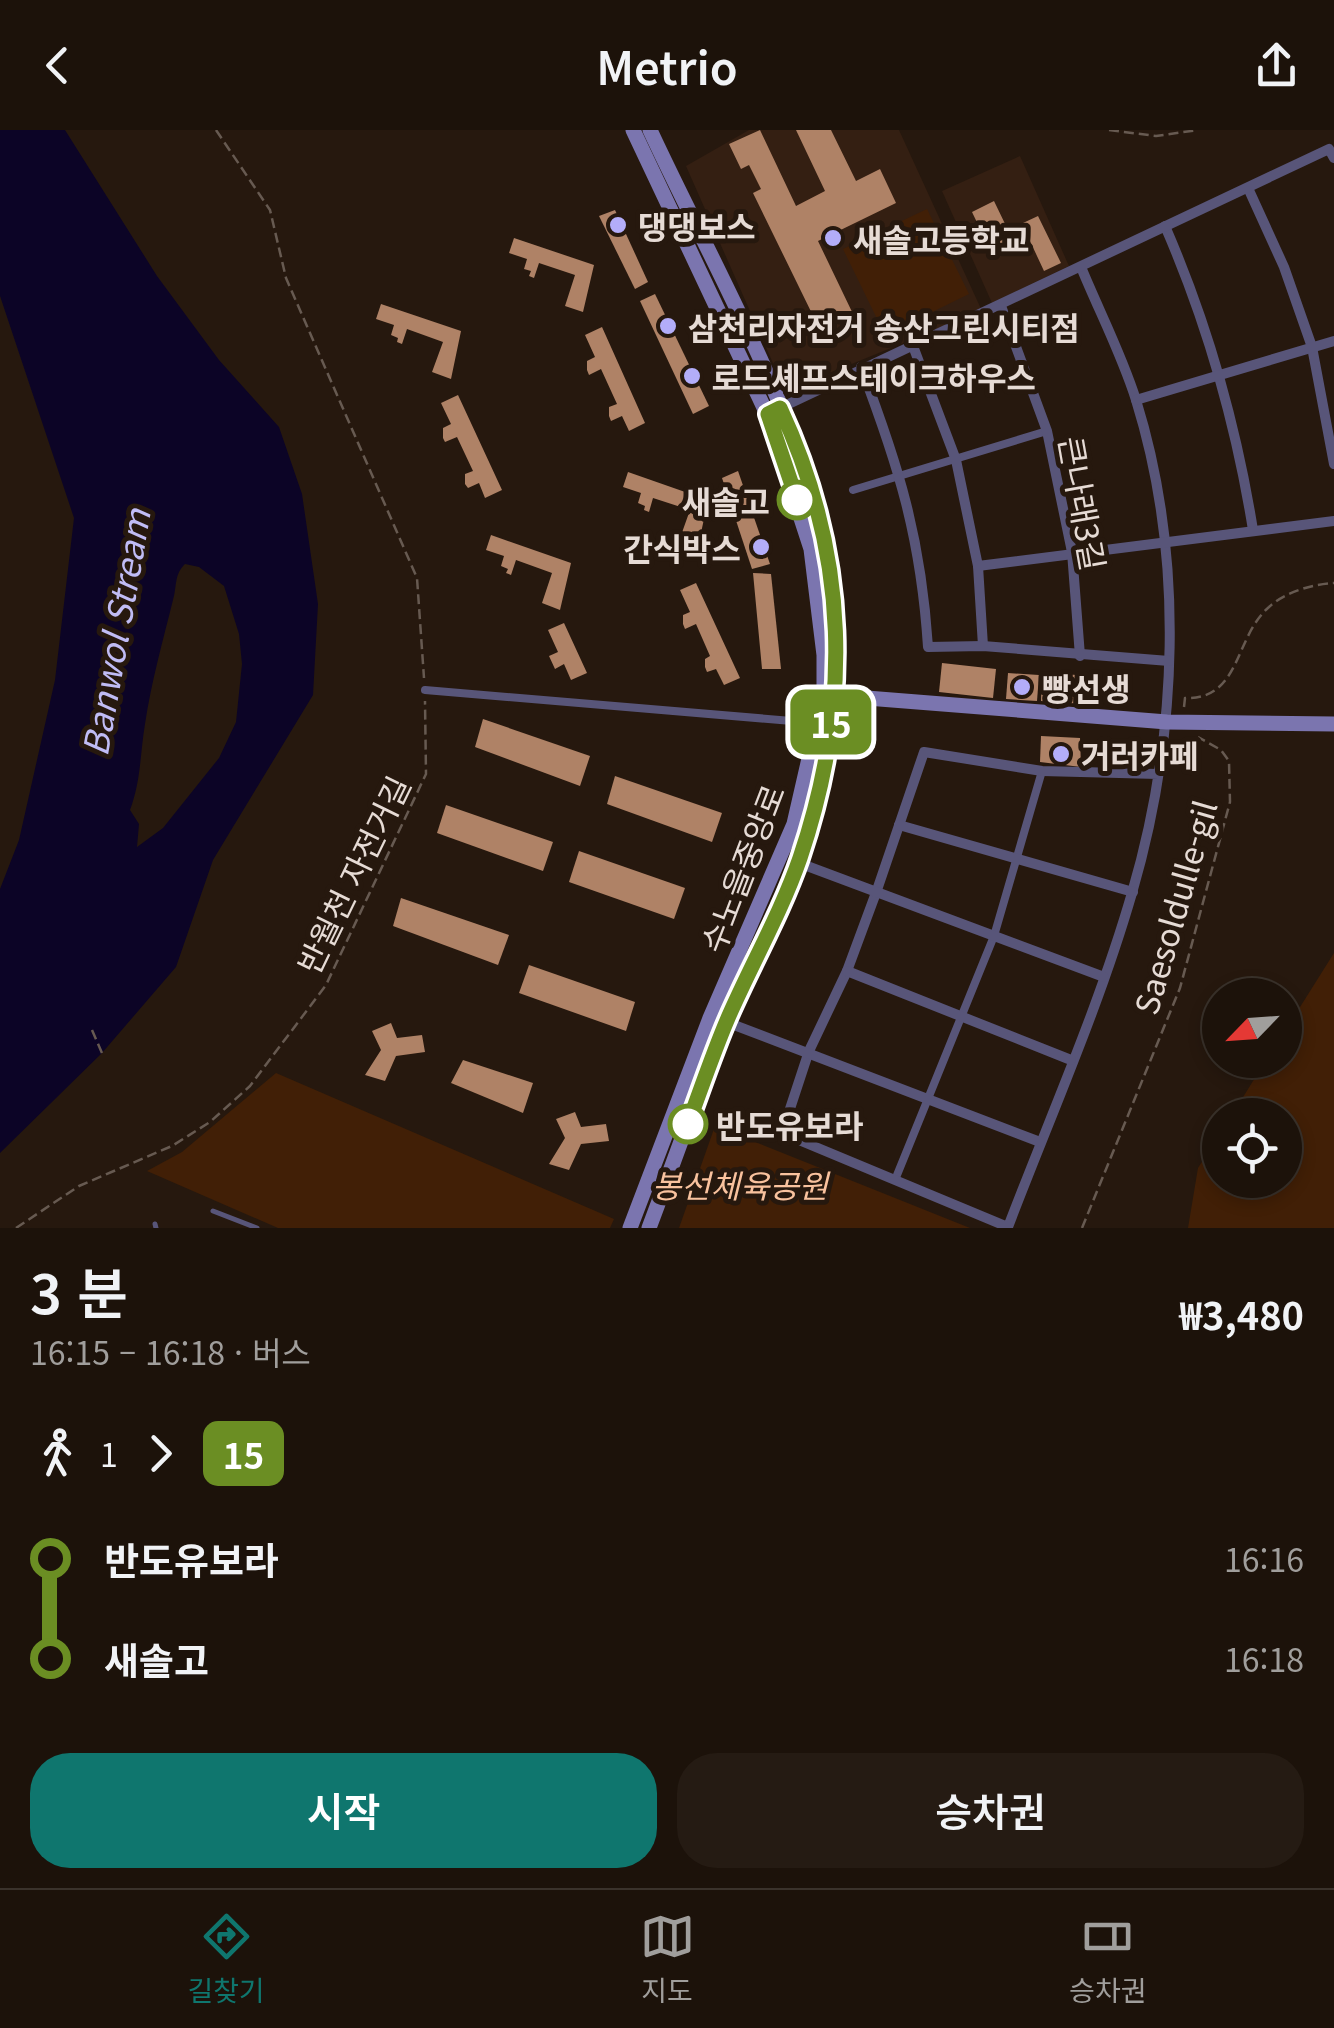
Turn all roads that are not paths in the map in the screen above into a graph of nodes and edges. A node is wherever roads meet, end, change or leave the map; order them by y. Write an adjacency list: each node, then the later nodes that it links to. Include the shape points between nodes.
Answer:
1 (633, 130): 14 (main road, 수노을중앙로)
2 (650, 130): 14 (main road, 수노을중앙로)
3 (1332, 153): 4 (street)
4 (1248, 188): 5 (street); 10 (street)
5 (1165, 226): 6 (street); 12 (street)
6 (1080, 267): 7 (street); 13 (street)
7 (1001, 306): 9 (street); 15 (street, 큰나래3길)
8 (1334, 341): 10 (street)
9 (913, 346): 11 (street); 16 (street)
10 (1312, 347): 12 (street); 17 (street)
11 (861, 367): 14 (street); 18 (street)
12 (1221, 376): 13 (street); 21 (street)
13 (1136, 400): 22 (street)
14 (774, 411): 29 (main road, 수노을중앙로, via 820,516 834,597)
15 (1047, 431): 16 (street); 23 (street, 큰나래3길)
16 (956, 460): 18 (street); 24 (street)
17 (1334, 464)
18 (902, 475): 19 (street); 25 (street, via 924,577 928,646)
19 (853, 490)
20 (1334, 521): 21 (street)
21 (1253, 530): 22 (street)
22 (1164, 540): 23 (street); 27 (street)
23 (1072, 552): 24 (street); 26 (street, 큰나래3길)
24 (978, 566): 25 (street)
25 (983, 646): 26 (street)
26 (1080, 656): 27 (street)
27 (1170, 661): 30 (street)
28 (425, 690): 32 (street)
29 (831, 695): 30 (main road); 32 (main road, 수노을중앙로)
30 (1175, 722): 31 (main road); 34 (street)
31 (1334, 724)
32 (824, 725): 37 (main road, 수노을중앙로, via 817,801); 44 (main road, 수노을중앙로, via 794,824)
33 (1042, 771): 34 (street); 35 (street, via 924,752); 36 (street)
34 (1158, 774): 39 (street)
35 (899, 824): 36 (street); 38 (street)
36 (1018, 858): 39 (street); 40 (street)
37 (798, 862): 38 (street); 44 (main road, 수노을중앙로)
38 (877, 890): 40 (street); 41 (street)
39 (1133, 892): 42 (street)
40 (994, 936): 42 (street); 43 (street)
41 (847, 972): 43 (street); 45 (street)
42 (1104, 977): 46 (street)
43 (962, 1016): 46 (street); 47 (street)
44 (719, 1019): 45 (street); 52 (main road, 수노을중앙로); 53 (main road, 수노을중앙로)
45 (809, 1051): 47 (street); 49 (street, via 782,1133)
46 (1071, 1060): 48 (street)
47 (931, 1098): 48 (street); 49 (street)
48 (1040, 1142): 49 (street, via 1008,1227)
49 (896, 1180)
50 (213, 1211): 51 (lane)
51 (257, 1228)
52 (630, 1228)
53 (648, 1228)

